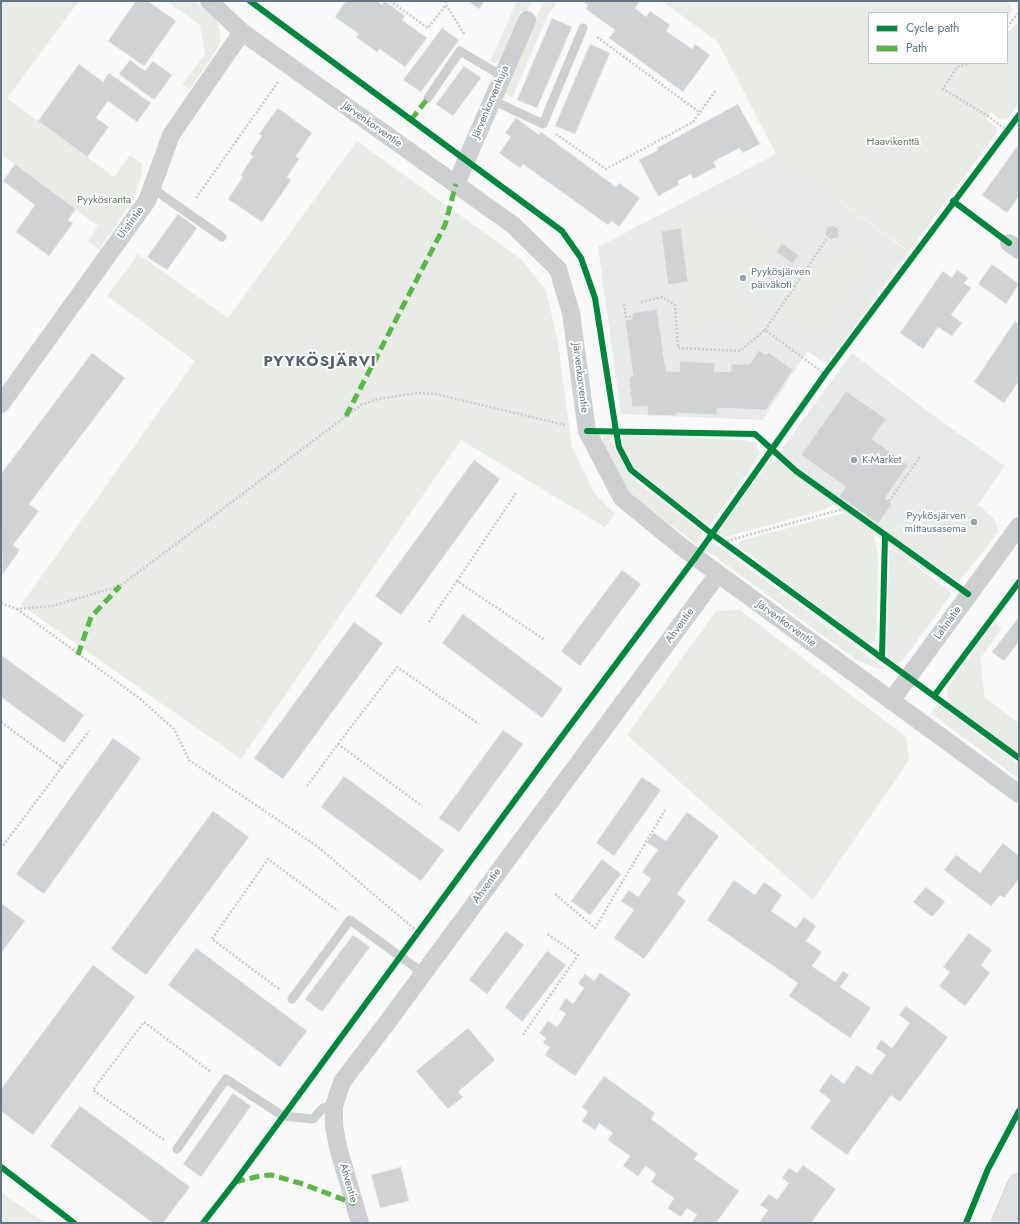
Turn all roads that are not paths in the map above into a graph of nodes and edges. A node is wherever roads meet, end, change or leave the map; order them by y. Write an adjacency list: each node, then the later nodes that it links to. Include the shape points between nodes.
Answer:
1 (209, 1): 4 (street, Järvenkorventie)
2 (527, 20): 5 (street, Järvenkorvenkuja)
3 (583, 28): 7 (lane, via 543,124)
4 (242, 32): 8 (street, Järvenkorventie); 9 (street, Uistintie, via 171,135)
5 (502, 76): 6 (lane, via 460,50); 7 (street, Järvenkorvenkuja)
6 (428, 98)
7 (492, 100): 8 (street, Järvenkorvenkuja)
8 (456, 184): 13 (street, Järvenkorventie, via 513,225 558,269 571,313 587,431 622,498)
9 (152, 188): 10 (lane); 11 (street, Uistintie, via 147,202)
10 (222, 237)
11 (1, 404)
12 (1019, 526): 14 (street, Lahnatie)
13 (718, 574): 14 (street, Järvenkorventie); 16 (street, Ahventie)
14 (890, 701): 15 (street, Järvenkorventie)
15 (1019, 794)
16 (423, 973): 17 (lane, via 350,920); 18 (street, Ahventie, via 342,1082)
17 (292, 999)
18 (334, 1106): 19 (lane, via 322,1108 313,1119 283,1116 226,1079); 21 (street, Ahventie, via 338,1147)
19 (177, 1149)
20 (1019, 1185): 22 (street)
21 (360, 1223)
22 (1003, 1223)

